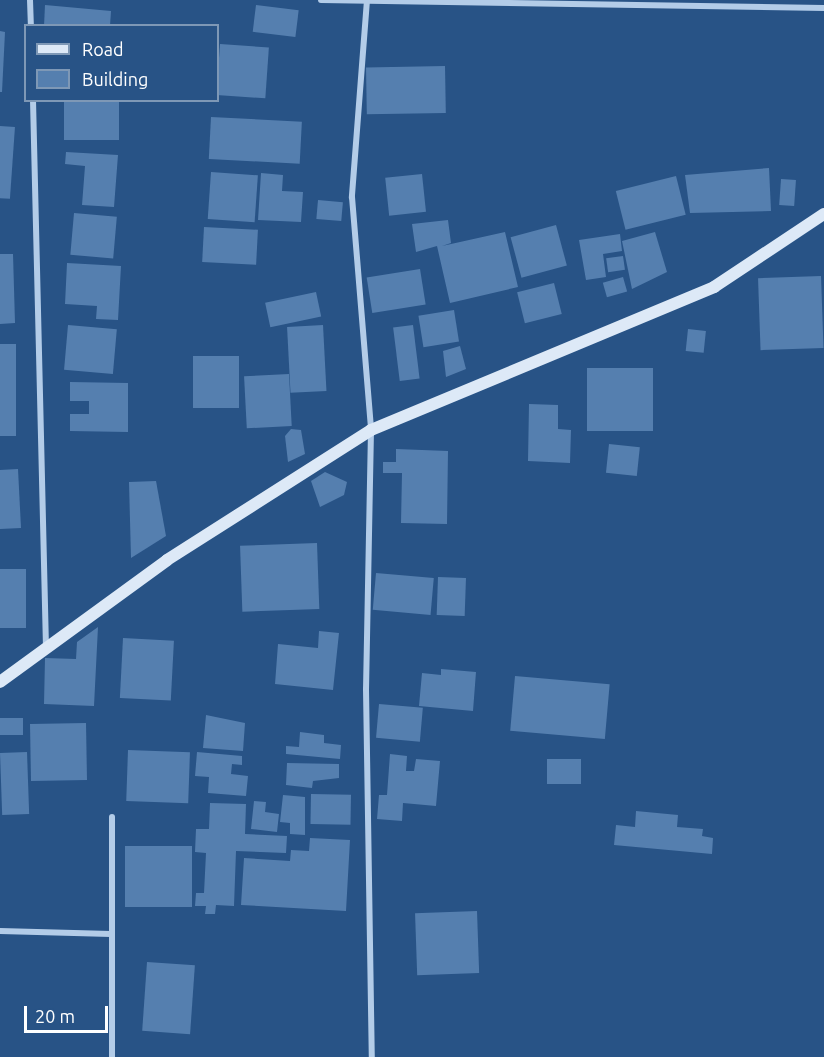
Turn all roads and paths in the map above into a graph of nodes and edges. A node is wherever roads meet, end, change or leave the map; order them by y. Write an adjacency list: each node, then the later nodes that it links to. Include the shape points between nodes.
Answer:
1 (30, 0): 7 (street)
2 (321, 0): 4 (street)
3 (650, 0): 5 (street)
4 (367, 1): 5 (street); 10 (street, via 352,197)
5 (649, 8): 6 (street)
6 (824, 8)
7 (31, 24)
8 (33, 102): 11 (street)
9 (824, 214): 10 (street, via 714,287)
10 (371, 430): 11 (street, via 167,560); 17 (street, via 366,689)
11 (46, 648): 12 (street)
12 (0, 682)
13 (112, 817): 15 (street)
14 (0, 931): 15 (street)
15 (111, 934): 16 (street)
16 (112, 1057)
17 (372, 1057)

